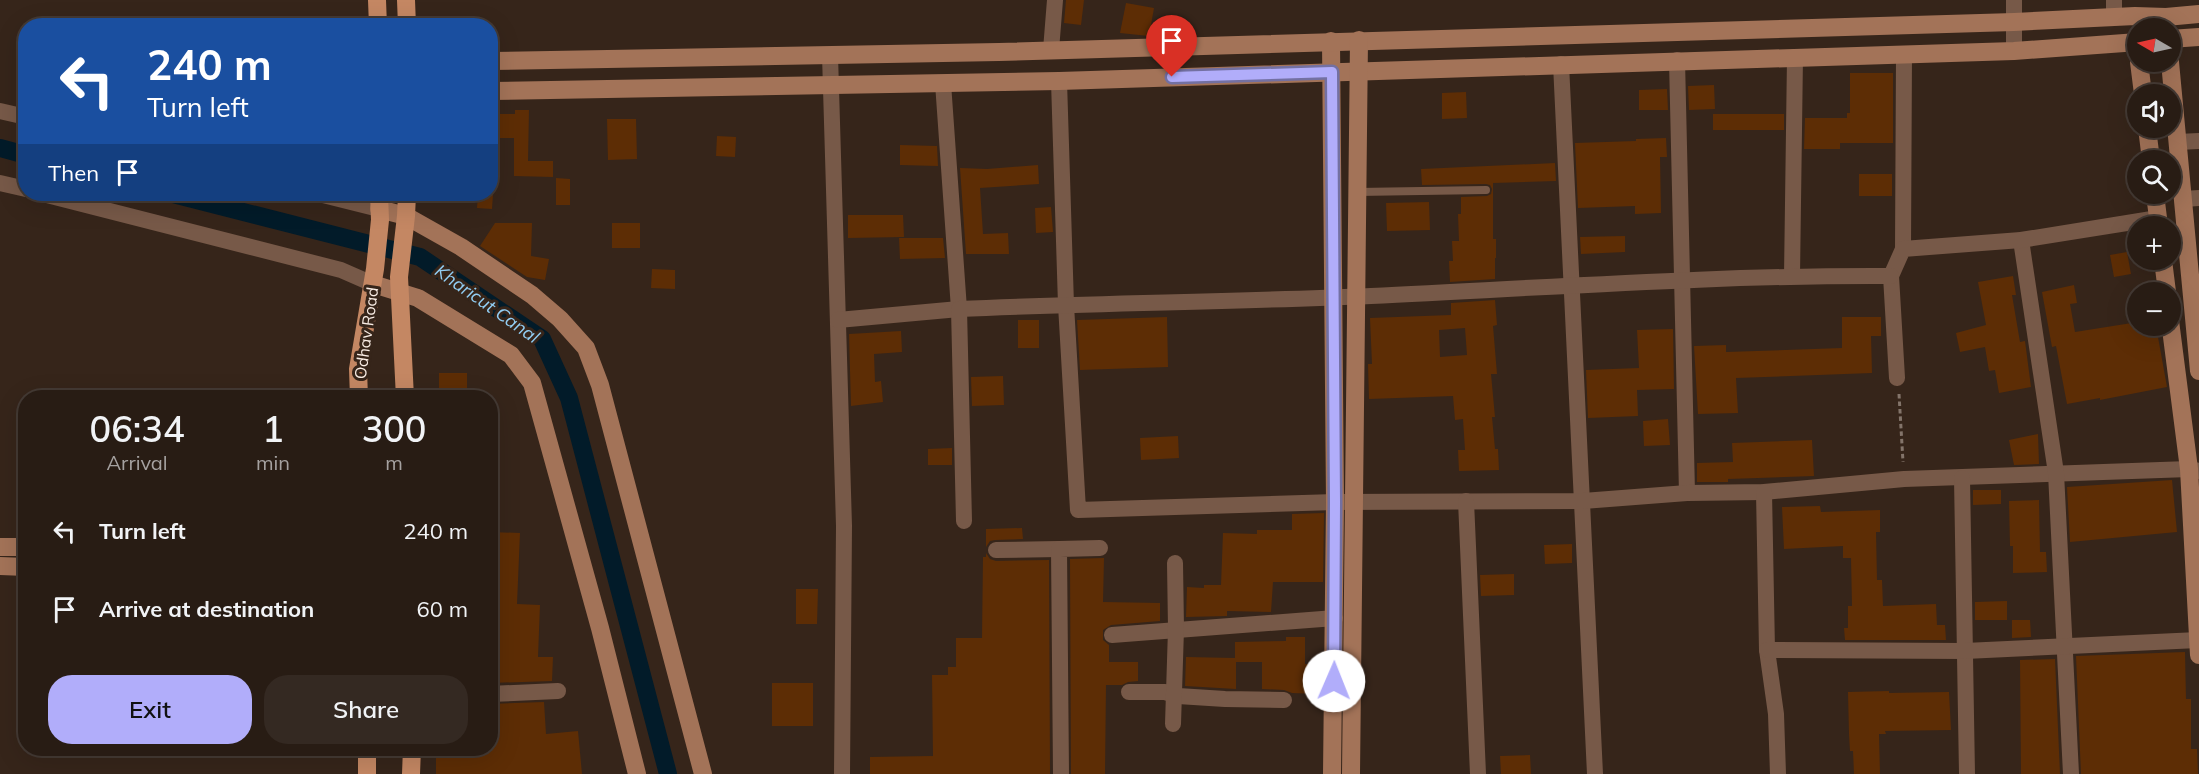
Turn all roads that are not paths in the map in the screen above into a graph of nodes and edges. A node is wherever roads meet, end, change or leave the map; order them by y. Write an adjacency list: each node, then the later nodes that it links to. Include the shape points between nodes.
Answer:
1 (378, 0): 8 (main road)
2 (406, 0): 9 (main road)
3 (1055, 0): 18 (street)
4 (2014, 0): 12 (street)
5 (2114, 9): 7 (street); 12 (street)
6 (2199, 14): 11 (street)
7 (2135, 16): 10 (street)
8 (378, 18)
9 (407, 18)
10 (2144, 18)
11 (2181, 19)
12 (2014, 22): 15 (street); 19 (street)
13 (2199, 37): 14 (street)
14 (2181, 38)
15 (1359, 40): 16 (street); 26 (street)
16 (1331, 41): 18 (street); 27 (street)
17 (2127, 45): 19 (street)
18 (1051, 50): 21 (street)
19 (2014, 51): 20 (street)
20 (1904, 54): 22 (street); 49 (street)
21 (830, 55): 24 (street); 31 (street)
22 (1795, 57): 23 (street); 51 (street)
23 (1677, 60): 25 (street); 54 (street)
24 (498, 61)
25 (1562, 64): 26 (street); 56 (street)
26 (1358, 71): 27 (street); 40 (street)
27 (1332, 72): 29 (street); 58 (street)
28 (2171, 72): 36 (street)
29 (1059, 81): 30 (street); 59 (street)
30 (943, 83): 31 (street); 60 (street)
31 (831, 85): 32 (street); 61 (street)
32 (498, 91)
33 (0, 111): 34 (street)
34 (18, 115)
35 (2199, 141): 36 (street)
36 (2178, 142): 41 (street)
37 (0, 183): 38 (street)
38 (18, 187)
39 (1486, 190): 40 (lane)
40 (1356, 192): 57 (street)
41 (2192, 199): 50 (street)
42 (70, 201): 53 (street)
43 (349, 201): 45 (street)
44 (407, 201): 46 (main road)
45 (379, 208): 46 (street); 53 (main road, Odhav Road)
46 (406, 216): 55 (main road, Odhav Road); 104 (street, via 532,295 586,348 600,385)
47 (2127, 227): 48 (street)
48 (2021, 240): 49 (street); 69 (street)
49 (1903, 249): 52 (street)
50 (2194, 270): 62 (street)
51 (1792, 276): 52 (street); 54 (street)
52 (1891, 276): 65 (street)
53 (374, 277): 55 (street); 66 (main road, Odhav Road, via 358,369)
54 (1683, 279): 56 (street); 72 (street)
55 (400, 284): 67 (main road, Odhav Road); 103 (street, via 511,355 532,383)
56 (1572, 286): 57 (street); 74 (street)
57 (1356, 296): 58 (street); 76 (street)
58 (1333, 297): 59 (street); 75 (street)
59 (1066, 304): 60 (street); 75 (street, via 1078,510)
60 (959, 309): 61 (street); 77 (street)
61 (838, 320): 105 (street, via 844,526)
62 (2197, 329): 64 (street)
63 (2172, 336): 68 (street)
64 (2199, 371)
65 (1898, 378)
66 (359, 390)
67 (405, 390)
68 (2194, 470): 69 (street); 90 (street)
69 (2056, 473): 70 (street); 89 (street)
70 (1962, 478): 71 (street, via 1904,479); 92 (street)
71 (1764, 492): 72 (street); 91 (street)
72 (1687, 493): 74 (street)
73 (1466, 501): 74 (street); 76 (street); 109 (street)
74 (1583, 501): 110 (street)
75 (1335, 502): 76 (street); 86 (street)
76 (1354, 502): 108 (street)
77 (964, 521)
78 (0, 547): 79 (street)
79 (18, 547)
80 (1100, 548): 81 (street)
81 (1059, 549): 82 (street); 106 (street)
82 (996, 550)
83 (1175, 563): 87 (street)
84 (0, 566): 85 (street)
85 (18, 567)
86 (1335, 618): 87 (street); 107 (street)
87 (1176, 629): 88 (street); 96 (street)
88 (1112, 635)
89 (2066, 645): 90 (street); 92 (street); 113 (street)
90 (2198, 648)
91 (1767, 650): 92 (street); 111 (street, via 1776,714)
92 (1965, 651): 112 (street)
93 (558, 692): 95 (street)
94 (1129, 692): 96 (street)
95 (498, 694)
96 (1174, 695): 97 (street); 98 (street)
97 (1284, 700)
98 (1173, 724)
99 (367, 756): 101 (main road)
100 (412, 756): 102 (main road)
101 (367, 774)
102 (411, 774)
103 (637, 774)
104 (703, 774)
105 (842, 774)
106 (1061, 774)
107 (1332, 774)
108 (1351, 774)
109 (1478, 774)
110 (1595, 774)
111 (1778, 774)
112 (1967, 774)
113 (2072, 774)

